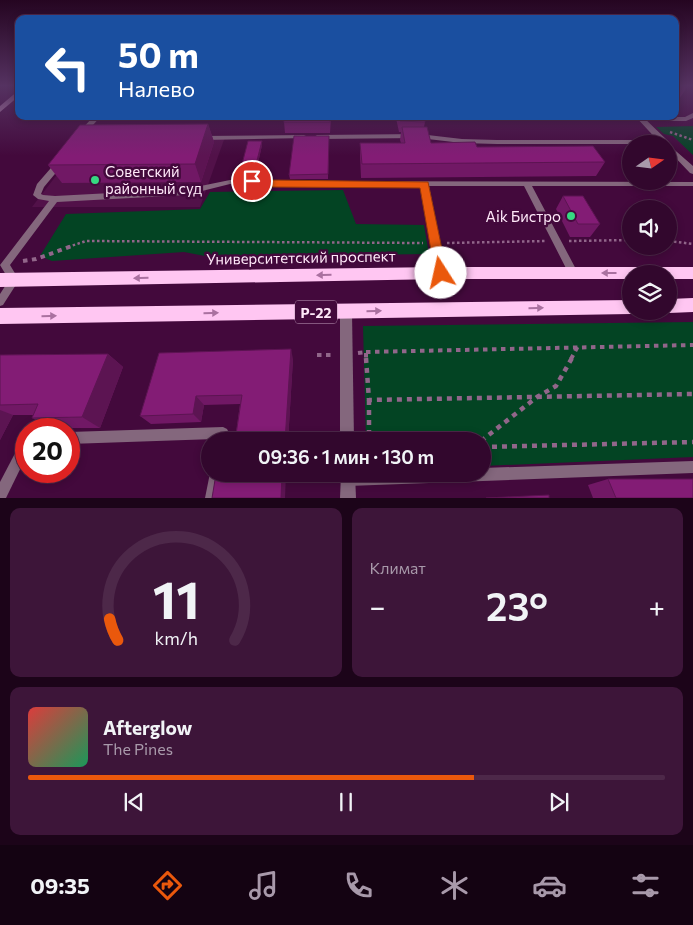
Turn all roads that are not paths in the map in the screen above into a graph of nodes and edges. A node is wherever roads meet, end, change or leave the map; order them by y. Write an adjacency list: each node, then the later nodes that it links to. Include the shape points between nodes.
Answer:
1 (693, 115): 2 (lane)
2 (679, 119)
3 (94, 120): 6 (street, via 82,133)
4 (641, 120): 5 (street)
5 (657, 135)
6 (85, 138): 8 (lane)
7 (194, 138): 9 (lane, via 419,136 478,142)
8 (76, 144)
9 (622, 144)
10 (678, 156): 12 (street)
11 (64, 158): 16 (lane, via 40,186 37,195)
12 (693, 171)
13 (425, 184): 14 (lane); 16 (lane, via 252,181 212,185 186,192); 17 (lane)
14 (527, 184): 15 (lane); 18 (lane)
15 (693, 184)
16 (55, 199): 20 (lane)
17 (441, 273): 18 (highway, Университетский проспект); 20 (highway, Университетский проспект, one-way to 20)
18 (573, 273): 19 (highway, Университетский проспект, one-way to 18)
19 (693, 273)
20 (6, 275): 21 (lane)
21 (0, 302)
22 (693, 305): 24 (highway)
23 (622, 306): 25 (highway, Р-22, one-way to 23)
24 (677, 306)
25 (346, 312): 26 (highway, Р-22, one-way to 25); 27 (street)
26 (0, 316)
27 (347, 432)
28 (201, 434): 29 (lane)
29 (80, 438)
30 (15, 466): 35 (lane)
31 (693, 467): 32 (lane)
32 (491, 472)
33 (215, 482): 36 (lane)
34 (348, 482): 37 (street)
35 (0, 496)
36 (212, 498)
37 (348, 498)

